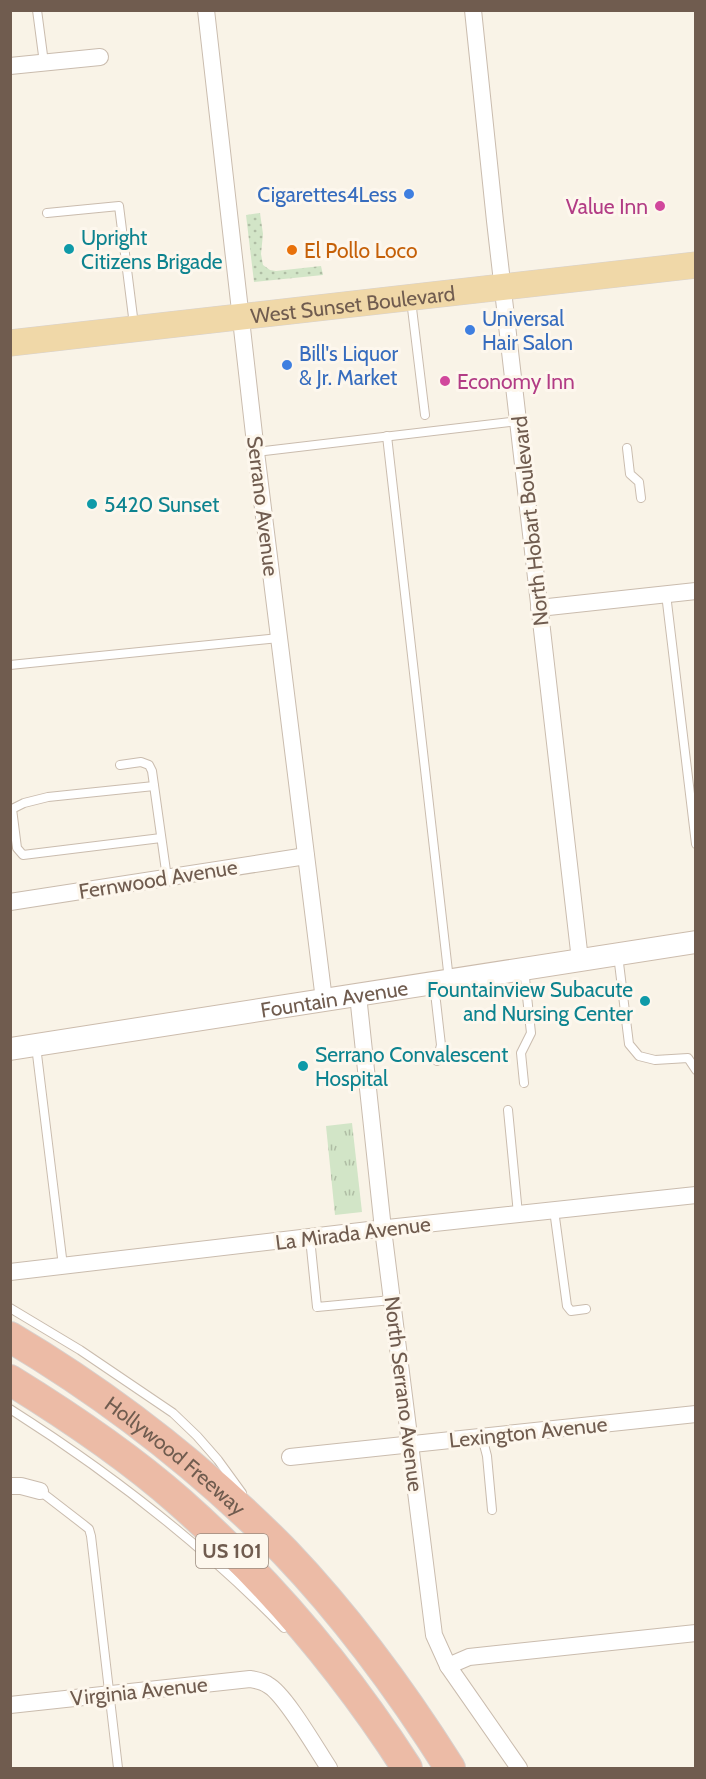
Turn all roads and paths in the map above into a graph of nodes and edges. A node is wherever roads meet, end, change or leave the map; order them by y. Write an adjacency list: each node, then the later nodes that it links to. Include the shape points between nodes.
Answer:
1 (37, 10): 5 (lane)
2 (206, 10): 11 (street, Serrano Avenue)
3 (473, 10): 9 (street, North Hobart Boulevard)
4 (100, 57): 5 (street)
5 (44, 63): 6 (street)
6 (10, 66)
7 (47, 213): 12 (lane, via 119,206)
8 (696, 265): 9 (main road, West Sunset Boulevard)
9 (502, 287): 10 (main road, West Sunset Boulevard); 15 (street, North Hobart Boulevard)
10 (411, 297): 11 (main road, West Sunset Boulevard); 14 (lane)
11 (241, 317): 12 (main road, West Sunset Boulevard); 18 (street, Serrano Avenue)
12 (134, 328): 13 (main road, West Sunset Boulevard)
13 (10, 343)
14 (425, 415)
15 (519, 421): 16 (lane); 22 (street, North Hobart Boulevard)
16 (387, 436): 18 (lane); 36 (lane)
17 (627, 448): 19 (lane, via 630,474 639,482)
18 (256, 452): 23 (street, Serrano Avenue)
19 (641, 498)
20 (696, 591): 21 (street)
21 (666, 594): 22 (street); 28 (lane)
22 (539, 608): 34 (street, North Hobart Boulevard)
23 (279, 638): 24 (lane); 29 (street, Serrano Avenue)
24 (10, 665)
25 (120, 765): 26 (lane, via 148,765)
26 (154, 786): 27 (lane); 27 (lane, via 24,803 12,809 17,848 23,855)
27 (161, 838): 30 (lane)
28 (696, 844)
29 (306, 856): 30 (street, Fernwood Avenue); 38 (street, Serrano Avenue)
30 (167, 878): 31 (street, Fernwood Avenue)
31 (10, 902)
32 (696, 942): 33 (street, Fountain Avenue)
33 (618, 954): 34 (street, Fountain Avenue); 42 (lane, via 629,1044 639,1056 655,1060 688,1058)
34 (580, 960): 35 (street, Fountain Avenue)
35 (524, 969): 36 (street, Fountain Avenue); 43 (lane, via 531,1033 521,1053)
36 (441, 982): 37 (street, Fountain Avenue); 41 (lane, via 441,1045)
37 (358, 995): 38 (street, Fountain Avenue); 48 (street, North Serrano Avenue)
38 (324, 1000): 39 (street, Fountain Avenue)
39 (36, 1045): 40 (street, Fountain Avenue); 50 (lane)
40 (10, 1049)
41 (436, 1061)
42 (696, 1070)
43 (524, 1083)
44 (508, 1110): 47 (lane)
45 (696, 1195): 46 (street, La Mirada Avenue)
46 (554, 1210): 47 (street, La Mirada Avenue); 54 (lane, via 568,1310)
47 (518, 1214): 48 (street, La Mirada Avenue)
48 (383, 1229): 49 (street, La Mirada Avenue); 52 (street, North Serrano Avenue)
49 (310, 1238): 50 (street, La Mirada Avenue); 52 (lane, via 317,1307)
50 (63, 1266): 51 (street, La Mirada Avenue)
51 (10, 1272)
52 (392, 1300): 60 (street, North Serrano Avenue)
53 (10, 1308): 64 (lane, via 173,1413 218,1460)
54 (586, 1310)
55 (10, 1337): 67 (highway, Hollywood Freeway / US 101, via 69,1373 159,1439 244,1511)
56 (10, 1380): 77 (highway, Hollywood Freeway / US 101, via 128,1460 221,1539 333,1663)
57 (10, 1409): 69 (lane, via 85,1459 180,1532)
58 (696, 1414): 59 (street, Lexington Avenue)
59 (482, 1437): 60 (street, Lexington Avenue); 66 (lane)
60 (410, 1445): 61 (street, Lexington Avenue); 70 (street, North Serrano Avenue, via 434,1635)
61 (290, 1457)
62 (10, 1486): 63 (street)
63 (40, 1491): 71 (lane, via 89,1529)
64 (245, 1497)
65 (252, 1507): 67 (lane)
66 (492, 1510)
67 (286, 1554): 78 (highway, Hollywood Freeway / US 101, via 361,1641)
68 (696, 1633): 70 (street, via 469,1657)
69 (291, 1636)
70 (448, 1666): 79 (street, North Serrano Avenue)
71 (110, 1694): 72 (street, Virginia Avenue); 74 (lane); 75 (street, Virginia Avenue, via 250,1679 267,1684 281,1696)
72 (10, 1705)
73 (358, 1712): 76 (lane)
74 (118, 1768)
75 (329, 1768)
76 (400, 1768)
77 (407, 1768)
78 (450, 1768)
79 (519, 1768)

